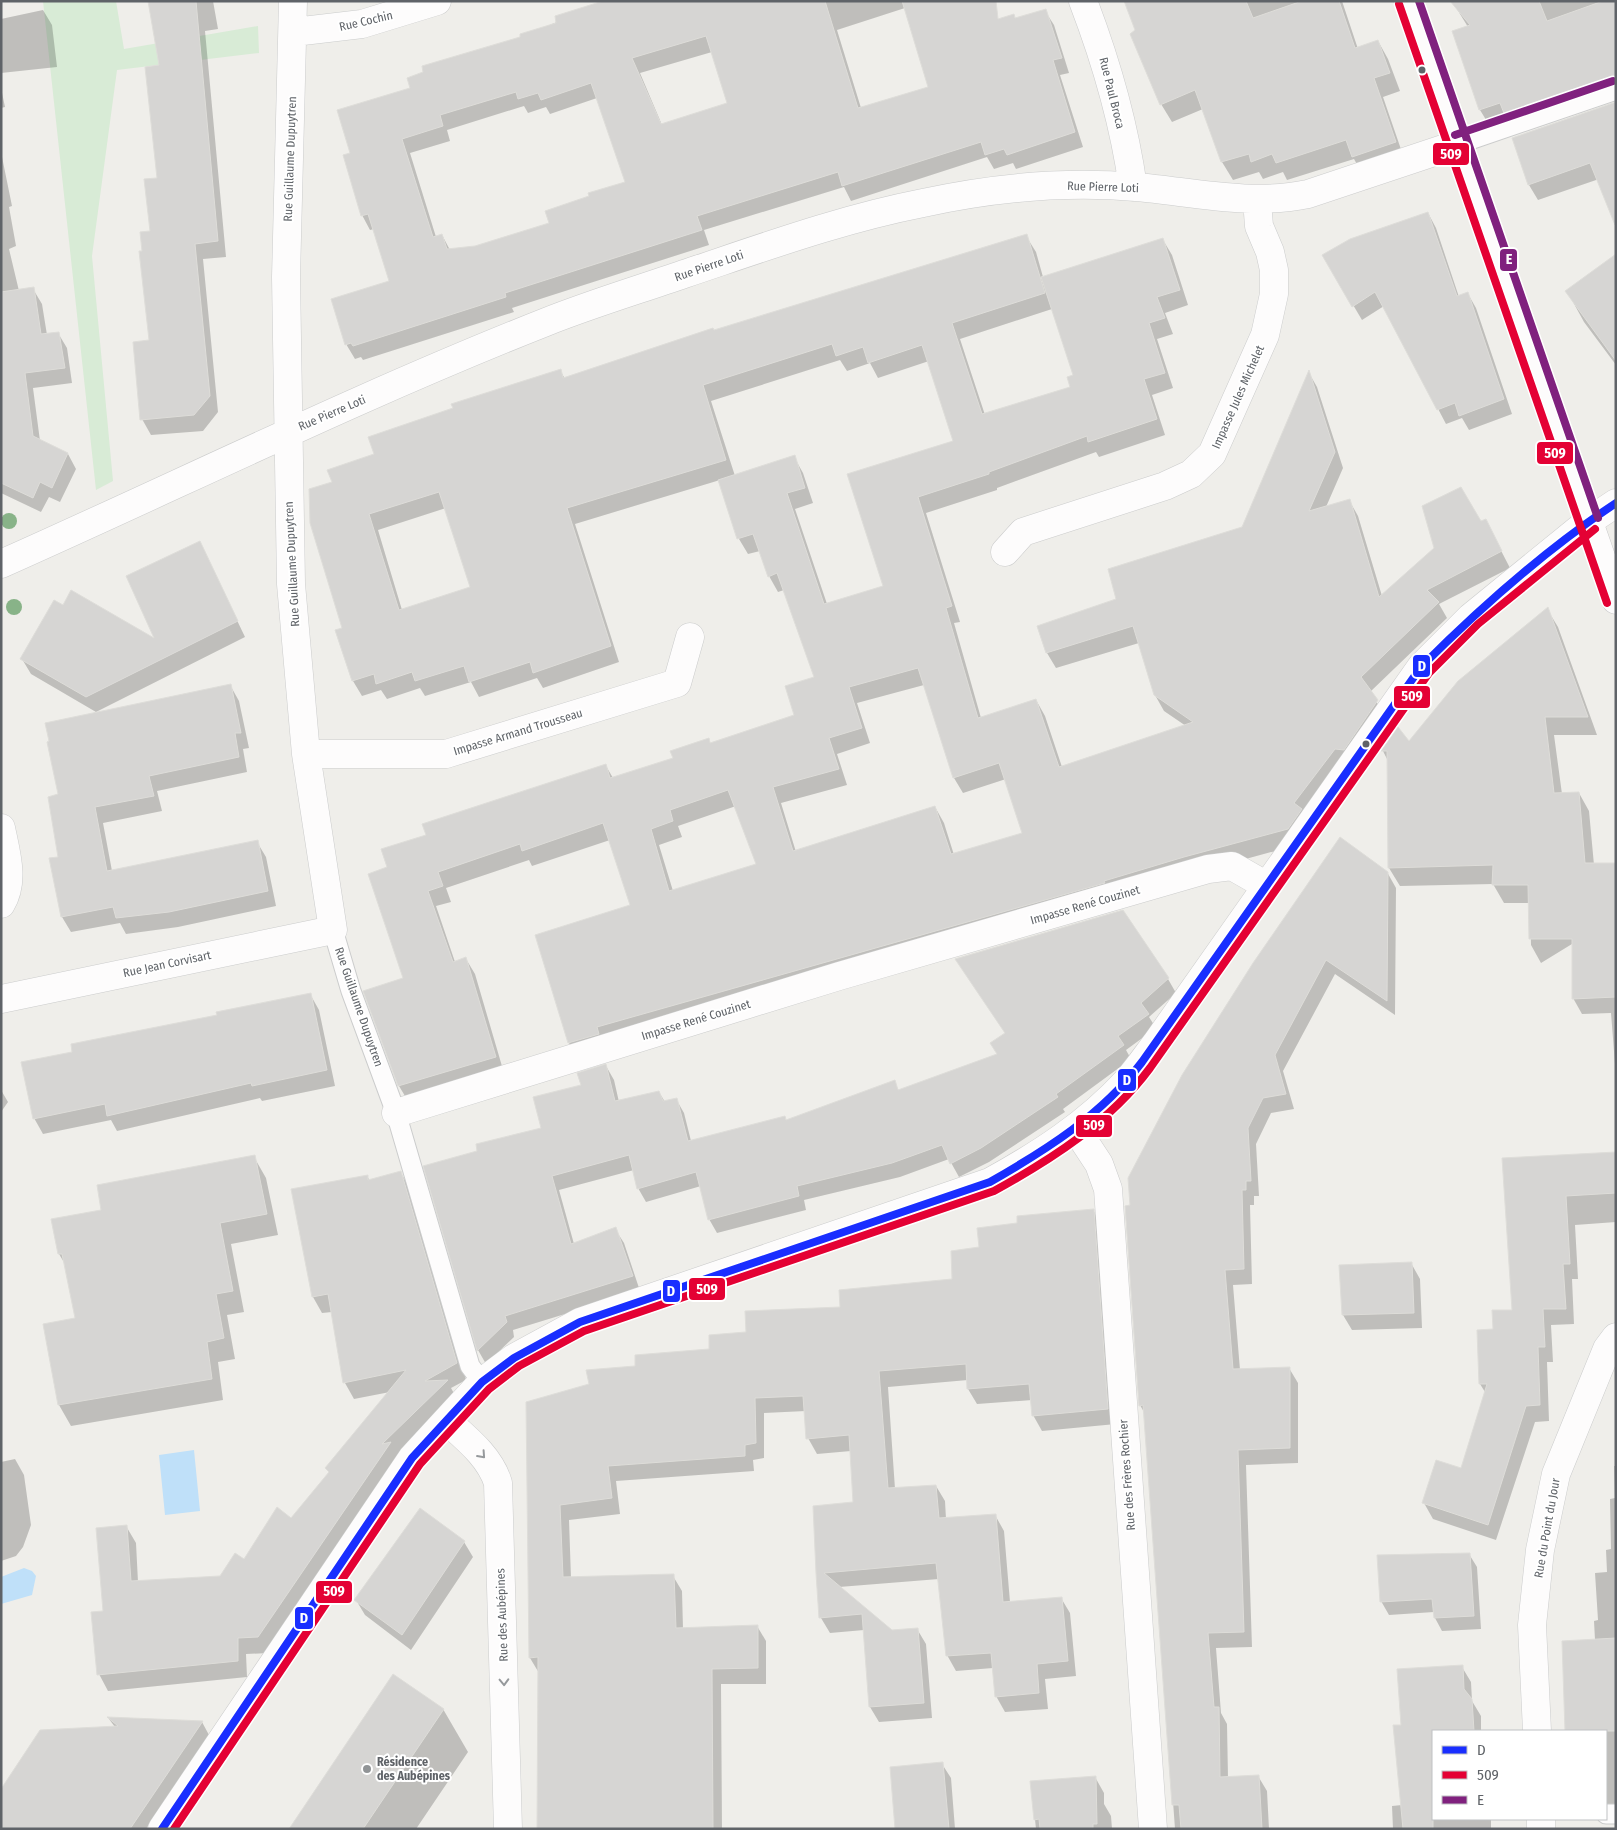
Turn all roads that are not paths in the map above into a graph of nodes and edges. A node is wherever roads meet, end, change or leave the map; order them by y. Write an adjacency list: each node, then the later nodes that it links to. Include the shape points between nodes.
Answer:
1 (293, 1): 5 (street, Rue Guillaume Dupuytren)
2 (437, 1): 5 (street, Rue Cochin, via 362,24)
3 (1083, 1): 8 (street, Rue Paul Broca, via 1103,53)
4 (1408, 1): 7 (street)
5 (294, 32): 10 (street, Rue Guillaume Dupuytren, via 286,277)
6 (1616, 90): 7 (lane)
7 (1458, 144): 9 (street, Rue Pierre Loti, via 1308,194); 12 (street)
8 (1132, 187): 9 (street, Rue Pierre Loti); 10 (street, Rue Pierre Loti, via 1068,185 1004,189 921,203 785,240 548,321)
9 (1257, 200): 13 (street, Impasse Jules Michelet, via 1260,226 1272,261 1274,294 1265,335 1212,454 1190,474 1165,486 1023,532)
10 (287, 432): 14 (street, Rue Pierre Loti); 17 (street, Rue Guillaume Dupuytren, via 291,584)
11 (1616, 503): 12 (street)
12 (1589, 521): 15 (street); 19 (street, via 1471,617 1421,667)
13 (1005, 552)
14 (1, 564)
15 (1616, 600)
16 (690, 637): 17 (street, Impasse Armand Trousseau, via 677,682 446,754)
17 (306, 754): 21 (street, Rue Guillaume Dupuytren)
18 (1, 828): 20 (street, via 9,864 6,897)
19 (1267, 886): 23 (street, Impasse René Couzinet, via 1232,866 1208,869 839,976); 24 (street, via 1127,1081)
20 (1, 904)
21 (333, 930): 22 (street, Rue Jean Corvisart); 23 (lane, Rue Guillaume Dupuytren, via 351,991)
22 (1, 999)
23 (396, 1113): 26 (lane, via 470,1366)
24 (1076, 1129): 26 (street, via 1035,1158 990,1182 580,1322 514,1358); 31 (street, Rue des Frères Rochier, via 1099,1164 1108,1189)
25 (1616, 1337): 28 (street, Rue du Point du Jour, via 1607,1349 1556,1474 1540,1550 1532,1625)
26 (482, 1382): 27 (street)
27 (447, 1421): 29 (street, via 412,1458); 30 (street, Rue des Aubépines, one-way to 30, via 484,1457 494,1470 498,1483)
28 (1537, 1730)
29 (162, 1829)
30 (508, 1829)
31 (1153, 1829)

